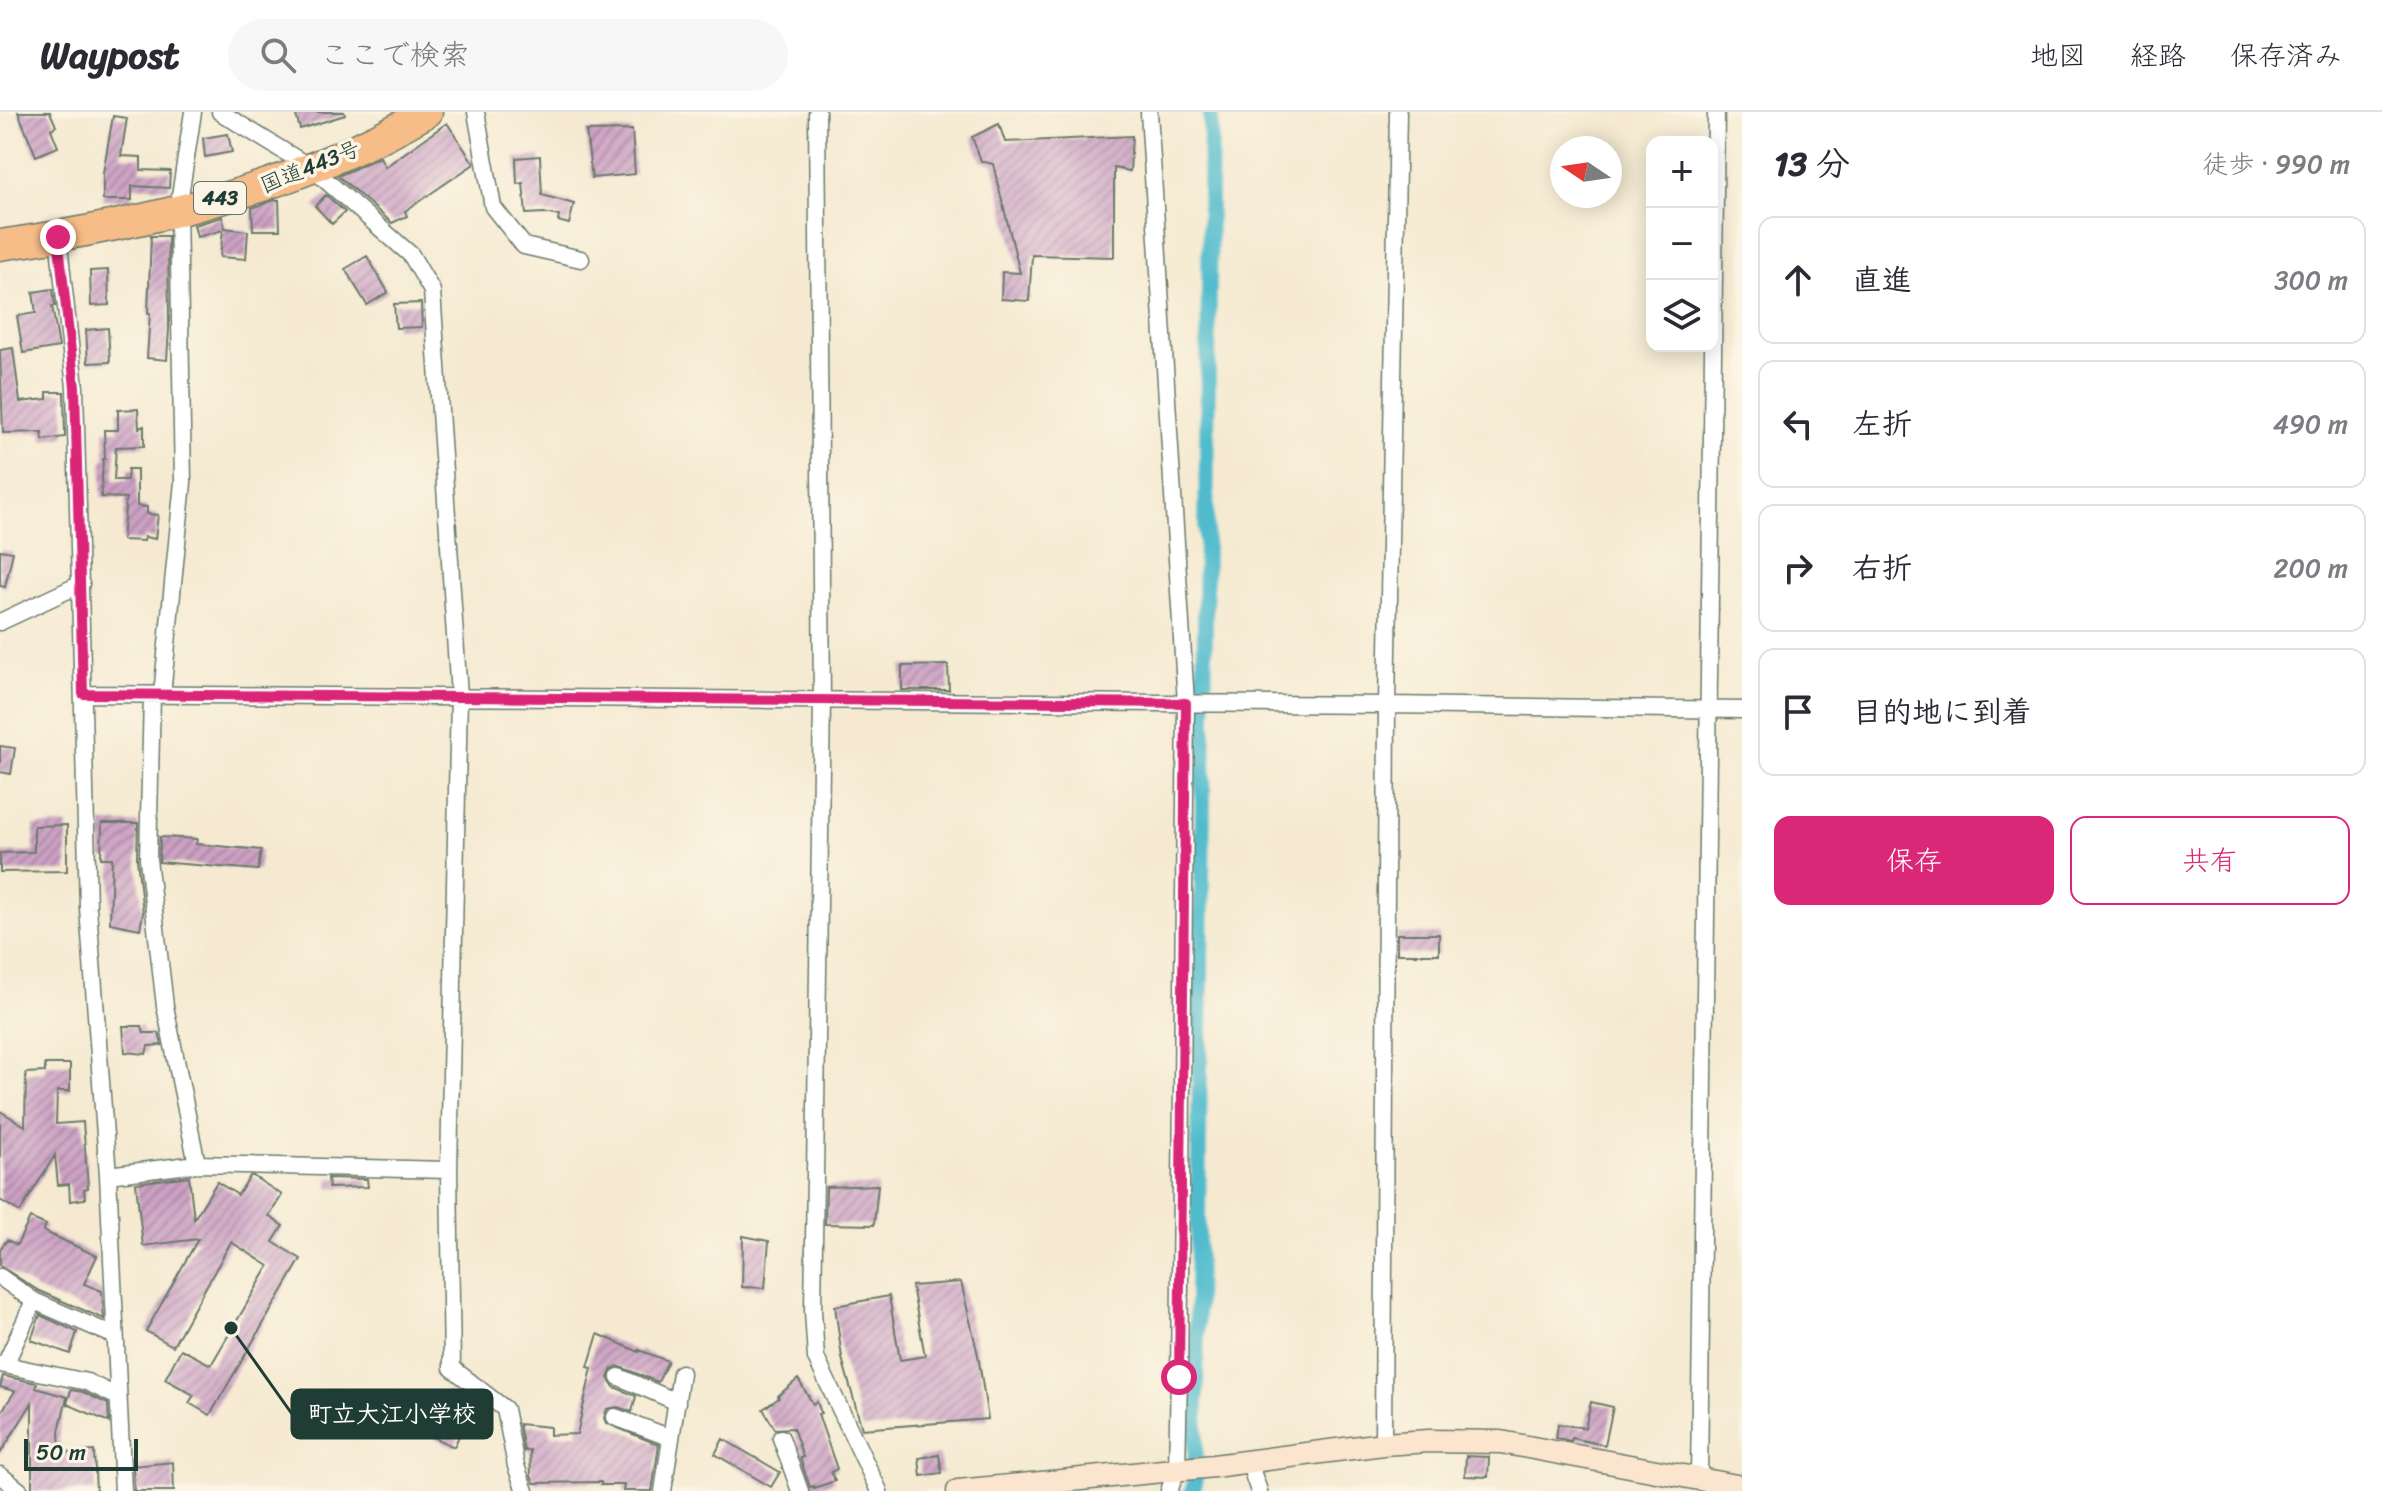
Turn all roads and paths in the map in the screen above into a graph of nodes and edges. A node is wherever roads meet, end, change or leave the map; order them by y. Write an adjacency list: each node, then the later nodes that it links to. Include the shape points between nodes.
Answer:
1 (193, 112): 10 (street)
2 (220, 112): 9 (street)
3 (427, 112): 9 (highway, 国道443号 / 443)
4 (476, 112): 13 (street, via 493,207 524,246)
5 (817, 112): 19 (street)
6 (1149, 112): 20 (street)
7 (1398, 112): 21 (street)
8 (1716, 112): 22 (street)
9 (313, 169): 10 (highway, 国道443号 / 443); 18 (street, via 411,255 432,291)
10 (178, 209): 11 (highway, 国道443号 / 443); 17 (street, via 183,482)
11 (58, 237): 12 (highway, 国道443号 / 443); 14 (street, via 75,387)
12 (0, 245)
13 (581, 259)
14 (81, 584): 15 (street); 16 (street)
15 (0, 622)
16 (83, 694): 17 (street); 26 (street, via 88,908)
17 (157, 695): 18 (street); 24 (street, via 148,859 165,1006)
18 (459, 696): 19 (street); 25 (street)
19 (822, 700): 20 (street); 49 (street, via 816,1358)
20 (1186, 703): 21 (street); 40 (street)
21 (1387, 705): 22 (street); 38 (street)
22 (1710, 710): 23 (street); 42 (street)
23 (1742, 710)
24 (197, 1164): 25 (street); 26 (street)
25 (449, 1170): 46 (street, via 452,1368 505,1409)
26 (108, 1175): 29 (street)
27 (0, 1277): 28 (street)
28 (34, 1301): 29 (street); 30 (street)
29 (115, 1336): 33 (street)
30 (2, 1364): 33 (street, via 87,1382)
31 (681, 1373): 34 (street)
32 (619, 1377): 34 (street)
33 (118, 1397): 45 (street)
34 (677, 1402): 36 (street)
35 (615, 1417): 36 (street)
36 (671, 1438): 47 (street)
37 (781, 1438): 48 (street)
38 (1383, 1444): 39 (street); 42 (street, via 1501,1442)
39 (1252, 1461): 40 (street); 52 (street)
40 (1179, 1469): 50 (street); 51 (street)
41 (0, 1475): 44 (street)
42 (1688, 1483): 43 (street)
43 (1742, 1487)
44 (20, 1491)
45 (123, 1491)
46 (525, 1491)
47 (663, 1491)
48 (800, 1491)
49 (879, 1491)
50 (958, 1491)
51 (1169, 1491)
52 (1259, 1491)

